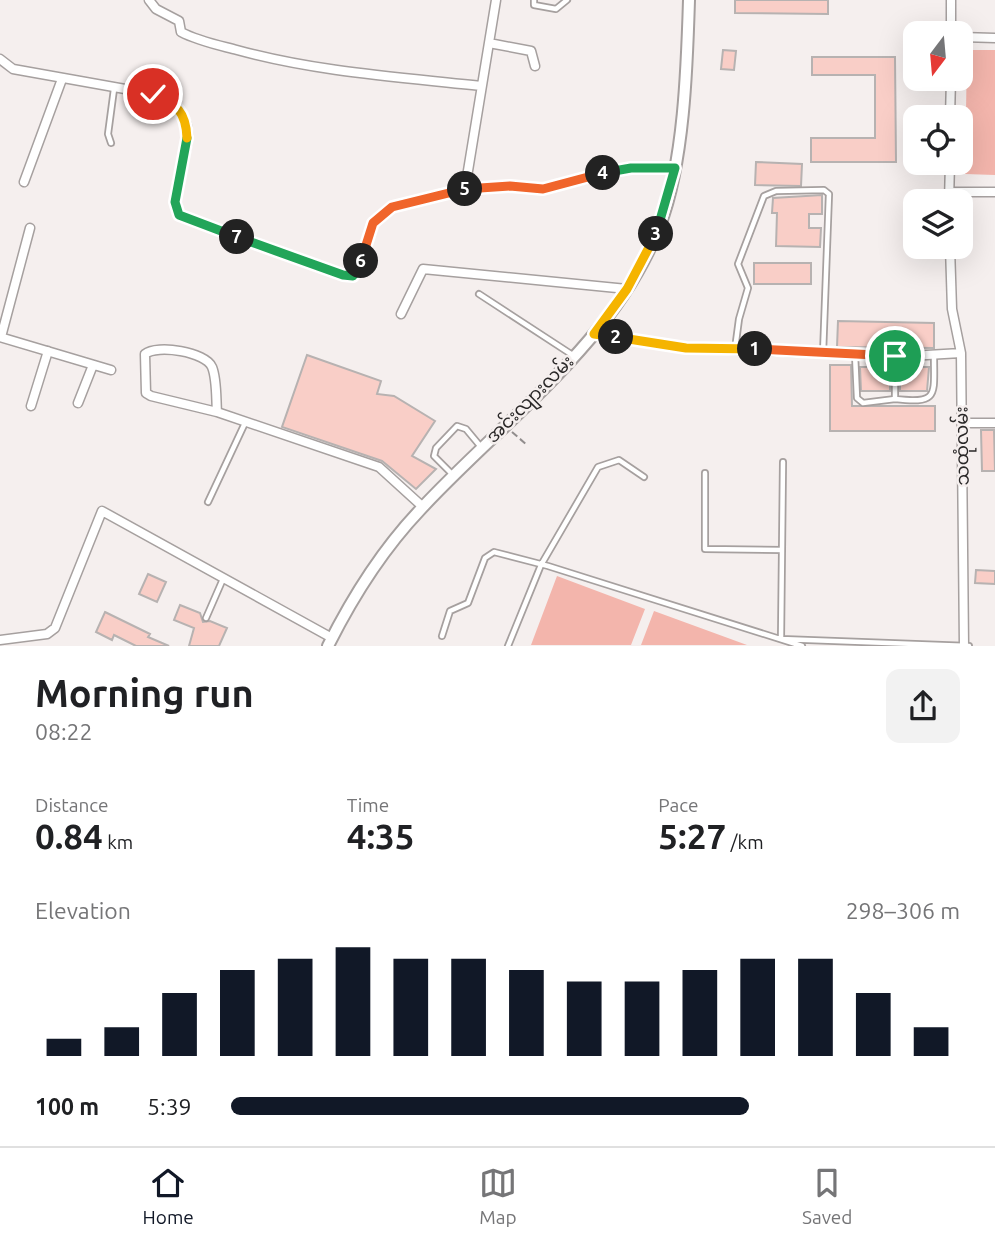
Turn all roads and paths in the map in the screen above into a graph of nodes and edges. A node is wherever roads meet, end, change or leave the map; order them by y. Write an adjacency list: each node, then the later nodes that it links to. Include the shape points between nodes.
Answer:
1 (149, 0): 14 (street, via 179,21 181,32 192,38 250,54 314,68)
2 (496, 0): 10 (street)
3 (534, 0): 4 (lane, via 534,5 556,9)
4 (567, 0)
5 (689, 0): 17 (main road, အင်းလျားလမ်း)
6 (951, 0): 7 (street)
7 (951, 21)
8 (973, 37): 9 (street)
9 (995, 38)
10 (489, 43): 12 (street, via 531,51); 14 (street)
11 (0, 59): 13 (street, via 13,69)
12 (535, 66)
13 (62, 79): 15 (street); 18 (street)
14 (481, 86): 19 (street)
15 (114, 89): 16 (lane, via 107,134); 19 (street, via 153,94 185,115 187,149 175,202 184,218 343,275 353,276 359,269 373,223 392,207)
16 (111, 143)
17 (675, 168): 19 (street, via 631,168 543,189); 24 (main road, အင်းလျားလမ်း, via 660,225)
18 (24, 182)
19 (465, 189)
20 (973, 192): 21 (street)
21 (995, 192)
22 (30, 228): 28 (street)
23 (950, 259): 31 (street, သထုံလမ်း, via 952,309)
24 (627, 289): 26 (street, via 423,269); 27 (main road, အင်းလျားလမ်း)
25 (479, 294): 35 (lane)
26 (401, 314)
27 (594, 334): 29 (street, via 686,348); 35 (main road, အင်းလျားလမ်း)
28 (1, 337): 30 (street)
29 (735, 349): 32 (street); 32 (lane, via 748,288 738,264 764,196 776,191 824,190 830,194)
30 (48, 351): 37 (street); 41 (street)
31 (961, 353): 34 (street); 44 (street, သထုံလမ်း)
32 (823, 354): 33 (street)
33 (855, 354): 36 (street); 39 (lane, via 857,398 863,403)
34 (934, 355): 36 (street); 39 (lane, via 930,399)
35 (574, 356): 46 (main road, အင်းလျားလမ်း)
36 (895, 356): 39 (lane)
37 (93, 365): 38 (street); 40 (street)
38 (111, 370)
39 (895, 399)
40 (78, 403)
41 (31, 406)
42 (217, 412): 42 (street, via 146,393 145,354 166,348 208,361 213,368); 43 (street)
43 (245, 423): 53 (lane); 54 (street, via 379,467)
44 (962, 423): 45 (street); 63 (street, သထုံလမ်း)
45 (995, 423)
46 (505, 425): 47 (path); 48 (main road, အင်းလျားလမ်း)
47 (527, 445)
48 (481, 447): 51 (main road, အင်းလျားလမ်း); 51 (lane, via 466,429 457,426 450,433 434,456)
49 (783, 462): 55 (lane)
50 (705, 473): 55 (lane, via 705,549)
51 (453, 476): 54 (main road, အင်းလျားလမ်း)
52 (644, 477): 56 (lane, via 619,460 598,467)
53 (208, 502)
54 (422, 507): 62 (main road, အင်းလျားလမ်း, via 380,560)
55 (782, 550): 60 (lane)
56 (541, 565): 59 (lane, via 494,552 485,558 468,603 450,611); 60 (lane); 64 (lane)
57 (223, 578): 58 (lane); 61 (street, via 102,511 55,628 47,634); 62 (street)
58 (206, 618)
59 (442, 636)
60 (781, 639): 63 (lane); 65 (lane)
61 (0, 640)
62 (330, 642)
63 (966, 645)
64 (508, 646)
65 (802, 646)

